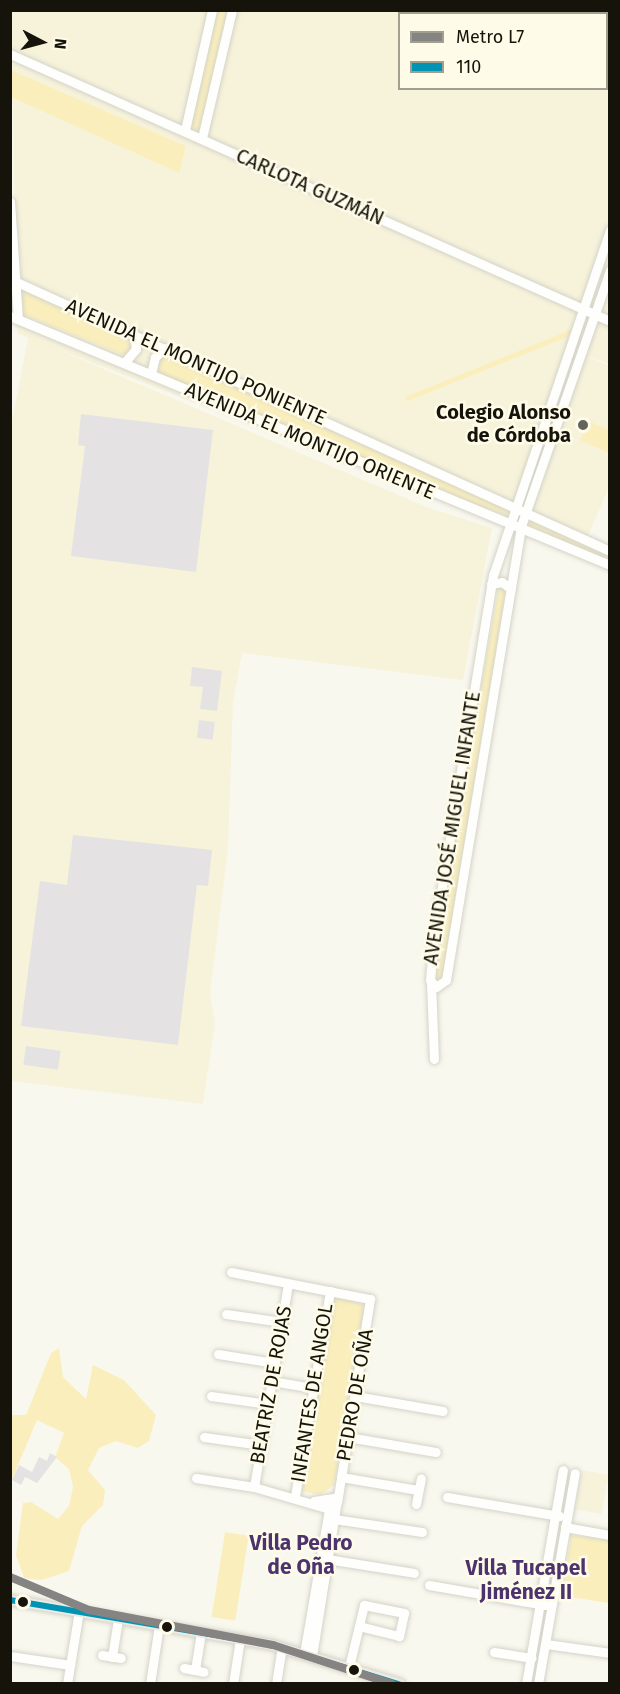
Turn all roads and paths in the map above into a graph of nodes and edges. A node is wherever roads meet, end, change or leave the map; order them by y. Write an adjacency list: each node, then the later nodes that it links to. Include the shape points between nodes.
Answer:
1 (212, 10): 4 (street)
2 (232, 10): 5 (street)
3 (10, 54): 4 (street, CARLOTA GUZMÁN)
4 (185, 130): 5 (street, CARLOTA GUZMÁN)
5 (202, 138): 10 (street, CARLOTA GUZMÁN)
6 (10, 202): 9 (street)
7 (609, 230): 10 (street, AVENIDA JOSÉ MIGUEL INFANTE)
8 (609, 270): 11 (street, AVENIDA JOSÉ MIGUEL INFANTE)
9 (14, 281): 12 (street); 14 (street, AVENIDA EL MONTIJO PONIENTE)
10 (582, 309): 11 (street, CARLOTA GUZMÁN); 18 (street, AVENIDA JOSÉ MIGUEL INFANTE)
11 (594, 314): 13 (street, CARLOTA GUZMÁN); 19 (street, AVENIDA JOSÉ MIGUEL INFANTE)
12 (14, 317): 16 (street, AVENIDA EL MONTIJO ORIENTE)
13 (609, 321)
14 (134, 334): 15 (street, AVENIDA EL MONTIJO PONIENTE); 16 (street, via 136,349)
15 (165, 348): 17 (street, via 155,357); 18 (street, AVENIDA EL MONTIJO PONIENTE)
16 (125, 362): 17 (street, AVENIDA EL MONTIJO ORIENTE)
17 (151, 374): 20 (street, AVENIDA EL MONTIJO ORIENTE, via 412,486)
18 (512, 509): 19 (street, AVENIDA EL MONTIJO PONIENTE); 20 (street, AVENIDA JOSÉ MIGUEL INFANTE)
19 (525, 513): 21 (street, AVENIDA JOSÉ MIGUEL INFANTE); 22 (street, AVENIDA EL MONTIJO PONIENTE)
20 (508, 520): 21 (street, AVENIDA EL MONTIJO ORIENTE); 24 (street, AVENIDA JOSÉ MIGUEL INFANTE)
21 (521, 526): 23 (street, AVENIDA EL MONTIJO ORIENTE); 25 (street, AVENIDA JOSÉ MIGUEL INFANTE)
22 (609, 551)
23 (609, 565)
24 (491, 584): 25 (street, via 502,582); 26 (street, AVENIDA JOSÉ MIGUEL INFANTE)
25 (511, 589): 26 (street, AVENIDA JOSÉ MIGUEL INFANTE, via 446,980 440,988)
26 (430, 982): 27 (street)
27 (434, 1059)
28 (231, 1272): 29 (street)
29 (288, 1284): 30 (street); 32 (street, BEATRIZ DE ROJAS)
30 (330, 1291): 36 (street, INFANTES DE ANGOL); 38 (street, PEDRO DE OÑA, via 370,1299)
31 (226, 1314): 32 (street)
32 (282, 1322): 34 (street, BEATRIZ DE ROJAS)
33 (218, 1354): 34 (street)
34 (275, 1363): 35 (street, BEATRIZ DE ROJAS)
35 (272, 1382): 36 (street); 39 (street, BEATRIZ DE ROJAS)
36 (313, 1388): 52 (street, INFANTES DE ANGOL)
37 (211, 1396): 39 (street)
38 (355, 1396): 40 (street); 42 (street, PEDRO DE OÑA)
39 (268, 1404): 43 (street, BEATRIZ DE ROJAS)
40 (443, 1411)
41 (204, 1437): 43 (street)
42 (348, 1437): 44 (street); 47 (street, PEDRO DE OÑA)
43 (261, 1445): 50 (street, BEATRIZ DE ROJAS)
44 (436, 1452)
45 (563, 1470): 56 (street)
46 (575, 1473): 58 (street)
47 (341, 1477): 51 (street); 54 (street, PEDRO DE OÑA)
48 (196, 1478): 50 (street)
49 (420, 1478): 51 (street)
50 (254, 1487): 52 (street)
51 (418, 1490): 55 (street)
52 (295, 1496): 54 (street)
53 (447, 1497): 56 (street)
54 (332, 1502): 57 (street, PEDRO DE OÑA); 77 (street, PEDRO DE OÑA)
55 (416, 1504)
56 (555, 1515): 58 (street); 65 (street)
57 (334, 1519): 59 (street); 61 (street, PEDRO DE OÑA)
58 (566, 1522): 60 (street); 66 (street)
59 (422, 1532)
60 (609, 1534)
61 (327, 1559): 62 (street); 77 (street, PEDRO DE OÑA)
62 (414, 1573)
63 (429, 1585): 65 (street)
64 (10, 1600): 67 (main road)
65 (541, 1604): 66 (street); 80 (street)
66 (552, 1606): 73 (street)
67 (79, 1611): 68 (main road); 81 (street)
68 (118, 1618): 69 (main road); 79 (street)
69 (159, 1624): 71 (main road); 86 (street)
70 (359, 1626): 70 (street, via 366,1604 404,1613 399,1636); 82 (street)
71 (201, 1632): 72 (main road); 83 (street, via 200,1671)
72 (240, 1639): 74 (main road); 87 (street)
73 (546, 1644): 76 (street); 91 (street)
74 (282, 1648): 77 (main road); 88 (street)
75 (494, 1652): 80 (street)
76 (609, 1653)
77 (308, 1655): 82 (main road)
78 (10, 1656): 81 (street)
79 (112, 1657)
80 (532, 1658): 90 (street)
81 (70, 1665): 85 (street)
82 (349, 1667): 84 (main road)
83 (184, 1668)
84 (364, 1678): 89 (main road)
85 (67, 1683)
86 (150, 1683)
87 (233, 1683)
88 (276, 1683)
89 (400, 1683)
90 (526, 1683)
91 (538, 1683)

